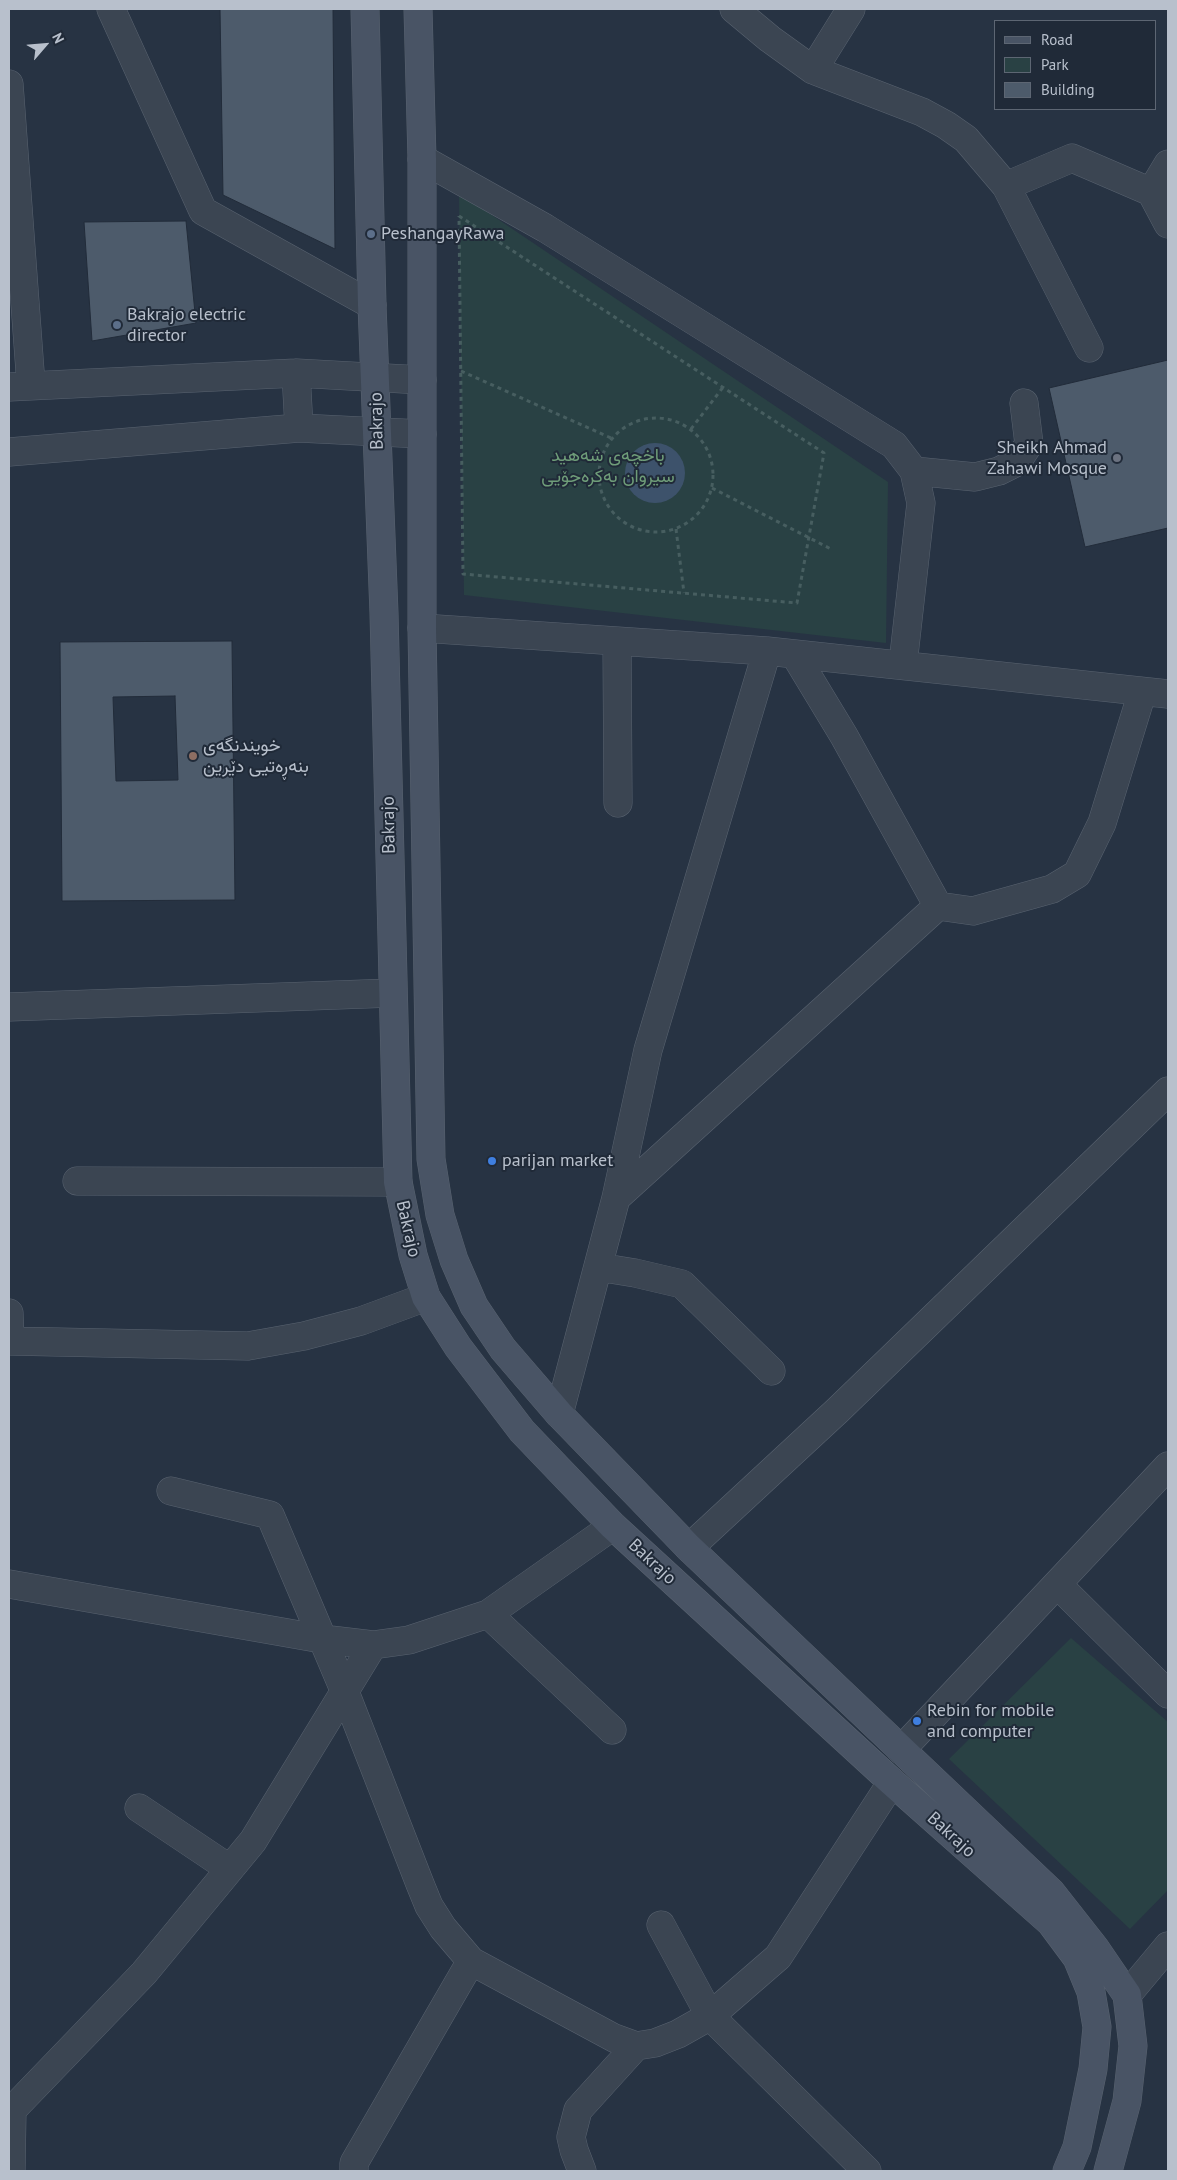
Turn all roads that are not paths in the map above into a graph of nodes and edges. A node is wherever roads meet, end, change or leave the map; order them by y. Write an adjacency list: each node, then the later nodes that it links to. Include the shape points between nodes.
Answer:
1 (110, 9): 13 (street, via 203,210)
2 (365, 9): 13 (street, Bakrajo)
3 (418, 9): 8 (street, Bakrajo)
4 (734, 9): 6 (street)
5 (851, 9): 6 (street)
6 (813, 70): 10 (street, via 922,112 946,125 966,139)
7 (9, 84): 18 (street)
8 (422, 159): 17 (street, Bakrajo); 24 (street, via 545,228 894,445)
9 (1168, 164): 11 (street)
10 (1006, 186): 11 (street, via 1072,158); 14 (street)
11 (1151, 192): 12 (street)
12 (1168, 224)
13 (372, 305): 16 (street, Bakrajo)
14 (1089, 348)
15 (296, 374): 16 (street); 18 (street); 20 (street)
16 (376, 377): 17 (street); 21 (street, Bakrajo)
17 (422, 380): 22 (street, Bakrajo)
18 (20, 386)
19 (1024, 403): 24 (street, via 1029,444 1017,462 975,477)
20 (299, 428): 21 (street); 23 (street)
21 (377, 432): 22 (street); 33 (street, Bakrajo)
22 (422, 434): 25 (street, Bakrajo)
23 (9, 452)
24 (914, 471): 29 (street, via 920,503)
25 (422, 628): 26 (street); 44 (street, Bakrajo, via 431,1159 438,1206 454,1260 474,1306 503,1350)
26 (617, 641): 27 (street); 31 (street)
27 (766, 651): 28 (street); 38 (street, via 648,1050)
28 (795, 655): 29 (street); 32 (street)
29 (902, 664): 30 (street)
30 (1155, 693): 32 (street, via 1102,823 1077,874 1052,889 973,911)
31 (618, 803)
32 (938, 906): 38 (street)
33 (392, 993): 34 (street); 37 (street, Bakrajo)
34 (9, 1007)
35 (1168, 1091): 48 (street, via 838,1410)
36 (77, 1181): 37 (street)
37 (398, 1182): 40 (street, Bakrajo, via 413,1255)
38 (616, 1198): 39 (street)
39 (598, 1268): 43 (street, via 682,1284); 44 (street)
40 (426, 1297): 42 (street, via 352,1324 248,1346); 47 (street, Bakrajo, via 458,1347 522,1431)
41 (9, 1312): 42 (street)
42 (10, 1341)
43 (771, 1371)
44 (559, 1414): 48 (street, Bakrajo)
45 (1168, 1466): 50 (street)
46 (171, 1491): 52 (street, via 270,1515)
47 (613, 1526): 51 (street); 58 (street, Bakrajo)
48 (689, 1548): 57 (street, Bakrajo)
49 (9, 1584): 52 (street)
50 (1057, 1584): 55 (street); 57 (street)
51 (488, 1614): 53 (street, via 409,1640); 56 (street)
52 (322, 1639): 53 (street); 54 (street)
53 (373, 1645): 54 (street)
54 (345, 1692): 60 (street, via 253,1842); 63 (street, via 429,1906)
55 (1168, 1694)
56 (612, 1730)
57 (901, 1750): 64 (street, Bakrajo, via 1051,1892 1095,1948)
58 (892, 1782): 65 (street, via 778,1957); 72 (street, Bakrajo, via 1051,1923 1077,1958 1091,1992 1097,2027 1093,2069 1078,2147)
59 (139, 1808): 60 (street)
60 (230, 1870): 67 (street, via 144,1973)
61 (660, 1925): 65 (street)
62 (1168, 1946): 64 (street)
63 (471, 1961): 66 (street, via 614,2038); 69 (street, via 354,2163)
64 (1126, 1995): 73 (street, Bakrajo, via 1133,2046 1131,2071 1127,2101)
65 (710, 2016): 66 (street, via 655,2043); 71 (street)
66 (636, 2046): 70 (street, via 578,2110 571,2137)
67 (10, 2108): 68 (street)
68 (11, 2171)
69 (354, 2171)
70 (582, 2171)
71 (867, 2171)
72 (1067, 2171)
73 (1108, 2171)

